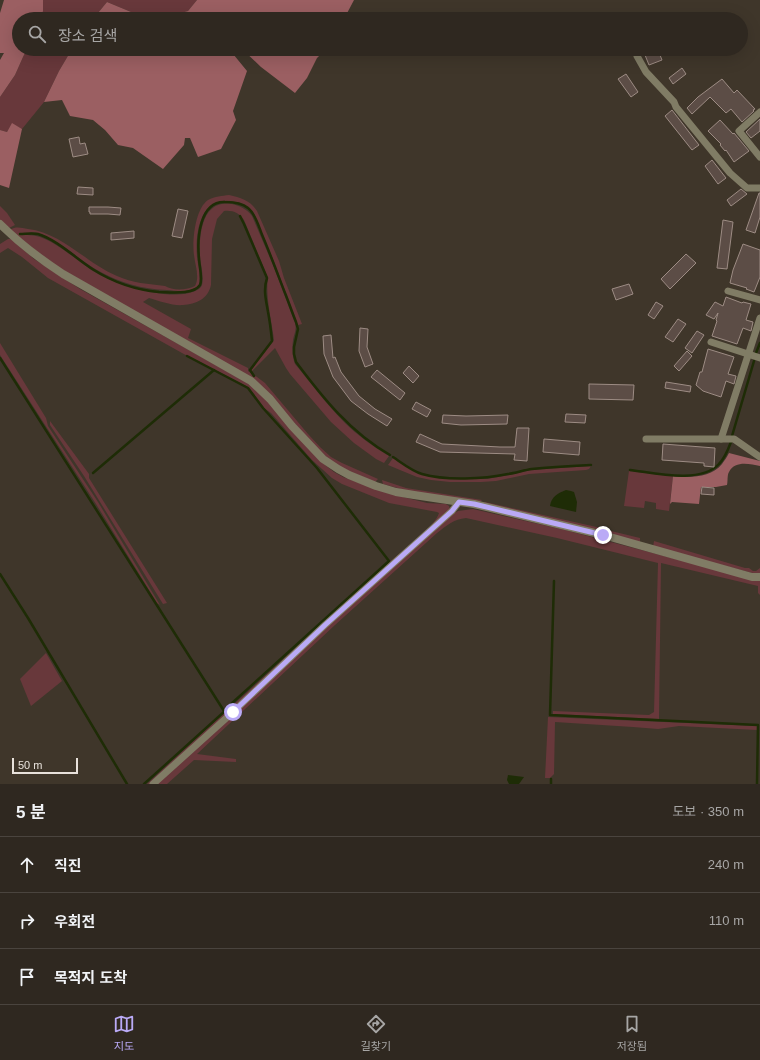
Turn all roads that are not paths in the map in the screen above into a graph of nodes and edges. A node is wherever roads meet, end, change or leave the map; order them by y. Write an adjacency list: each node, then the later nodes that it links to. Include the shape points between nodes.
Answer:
1 (637, 56): 4 (street, via 646,72 674,102 730,173 748,188)
2 (760, 112): 3 (street, via 740,131)
3 (760, 157)
4 (760, 188)
5 (0, 224): 15 (street, via 42,261 251,381 323,459 338,470 396,492)
6 (728, 291): 7 (street)
7 (760, 300)
8 (760, 318): 10 (street)
9 (711, 342): 10 (street)
10 (748, 354): 11 (street); 13 (street)
11 (760, 358)
12 (646, 439): 13 (street)
13 (721, 439): 14 (street, via 734,439)
14 (760, 457)
15 (459, 502): 16 (street, via 603,535 752,577); 17 (street)
16 (760, 577)
17 (153, 784)

